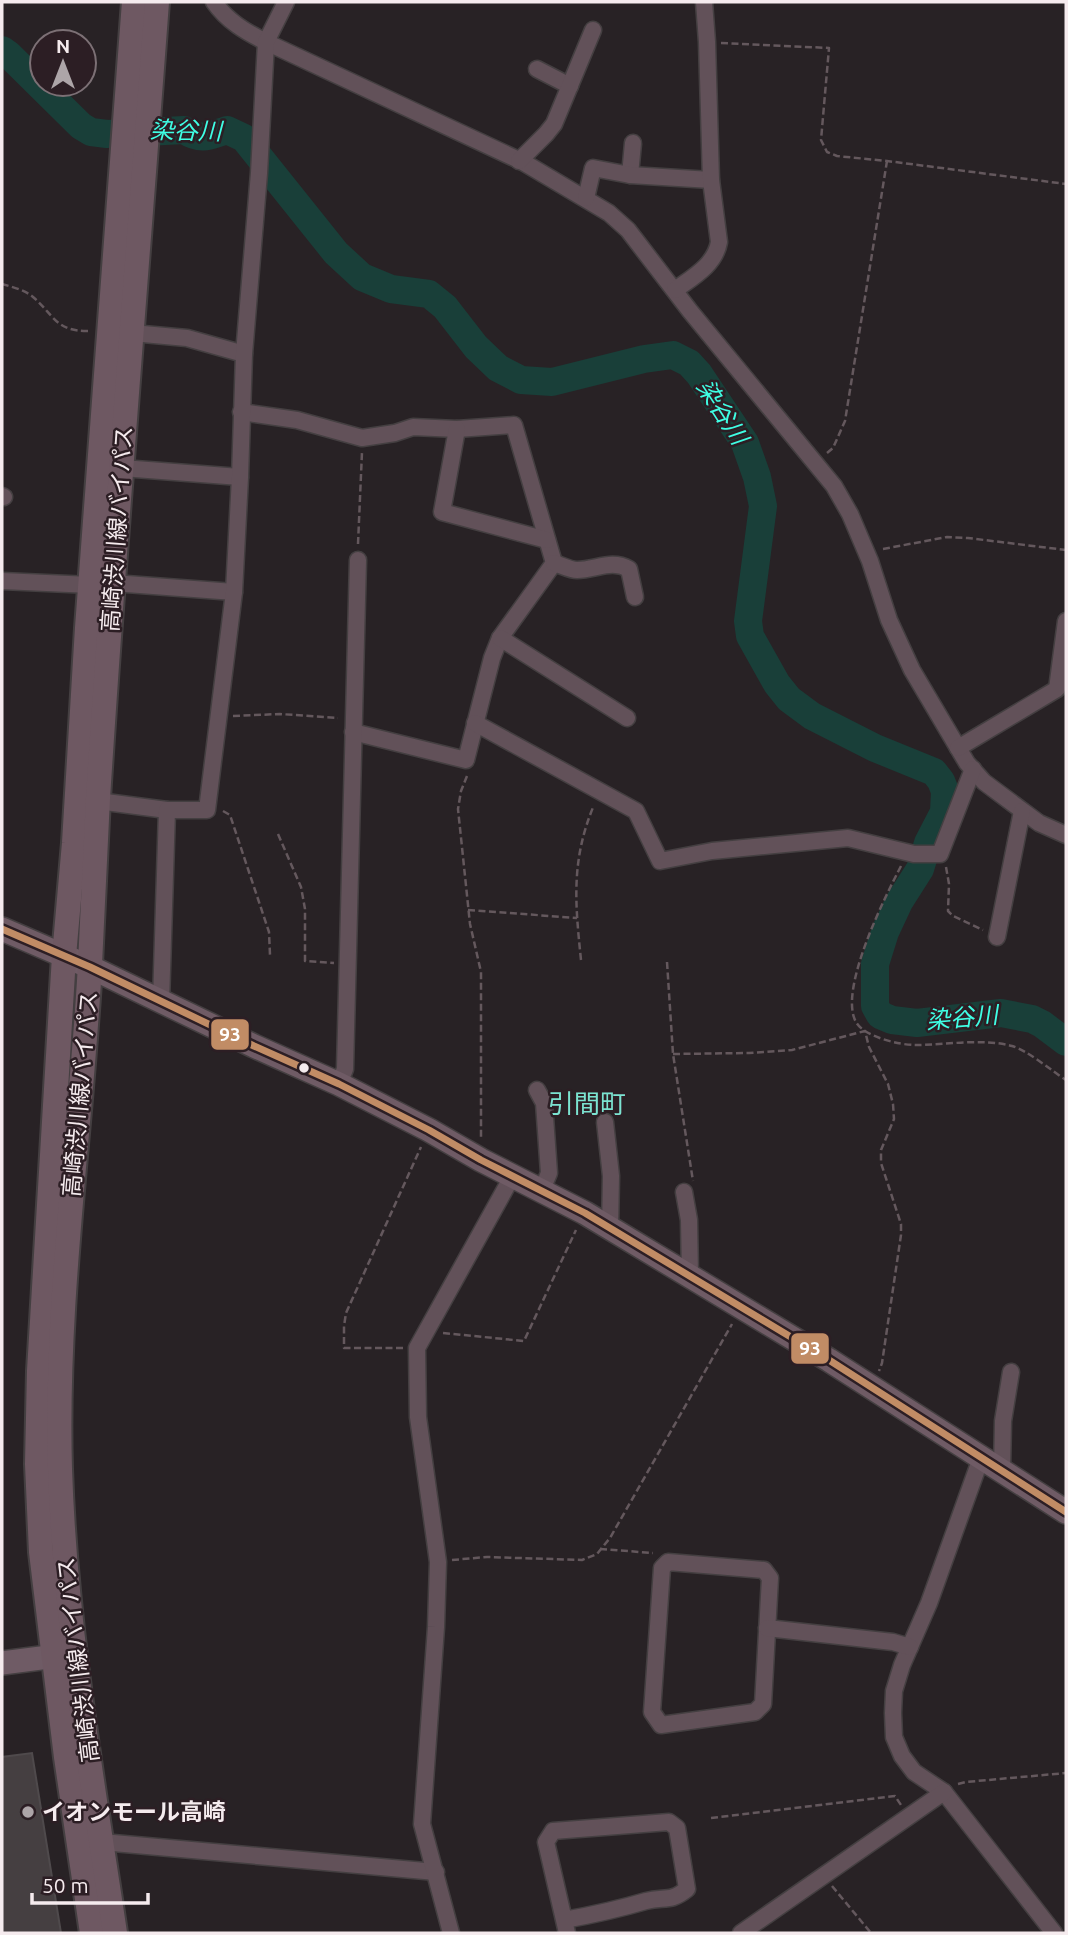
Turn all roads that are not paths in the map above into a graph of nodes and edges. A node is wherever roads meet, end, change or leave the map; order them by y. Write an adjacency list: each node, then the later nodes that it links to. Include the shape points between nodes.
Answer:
1 (134, 2): 10 (main road, 高崎渋川線バイパス)
2 (157, 2): 10 (main road, 高崎渋川線バイパス)
3 (214, 2): 7 (street, via 239,28)
4 (286, 2): 7 (street)
5 (704, 2): 14 (street)
6 (593, 30): 9 (street)
7 (266, 42): 12 (street); 18 (street)
8 (537, 69): 9 (street)
9 (570, 86): 12 (street, via 554,124)
10 (137, 120): 17 (main road, 高崎渋川線バイパス)
11 (633, 143): 13 (street)
12 (519, 161): 15 (street)
13 (630, 175): 14 (street); 15 (street, via 593,168)
14 (711, 180): 16 (street, via 717,251 705,268)
15 (586, 198): 16 (street, via 628,230)
16 (675, 290): 36 (street, via 834,486 850,514 912,670)
17 (121, 332): 18 (street, via 187,338); 21 (main road, 高崎渋川線バイパス); 27 (main road, 高崎渋川線バイパス)
18 (244, 354): 19 (street)
19 (241, 412): 20 (street, via 297,420 362,438 413,427); 22 (street)
20 (457, 429): 23 (street, via 514,425); 23 (street, via 442,512)
21 (122, 468): 22 (street); 27 (main road, 高崎渋川線バイパス)
22 (240, 477): 28 (street)
23 (547, 540): 25 (street)
24 (358, 560): 35 (street)
25 (554, 563): 29 (street, via 575,571 621,564 629,569); 31 (street)
26 (2, 581): 27 (street)
27 (102, 584): 28 (street); 38 (main road, 高崎渋川線バイパス); 44 (main road, 高崎渋川線バイパス)
28 (234, 592): 39 (street, via 206,810)
29 (635, 597)
30 (1066, 621): 32 (street)
31 (500, 638): 33 (street); 34 (street)
32 (1062, 689): 36 (street)
33 (627, 718)
34 (475, 723): 35 (street, via 466,760); 37 (street, via 636,811 660,861 712,851 848,838 940,854)
35 (353, 726): 47 (street, via 345,1069)
36 (958, 748): 37 (street)
37 (973, 769): 40 (street)
38 (98, 801): 39 (street); 45 (main road, 高崎渋川線バイパス)
39 (167, 810): 46 (street)
40 (1022, 811): 41 (street); 43 (street)
41 (1066, 835)
42 (2, 929): 44 (main road)
43 (996, 937)
44 (64, 956): 45 (main road); 61 (main road, 高崎渋川線バイパス, via 38,1451 41,1552)
45 (90, 967): 46 (main road); 61 (main road, 高崎渋川線バイパス, via 60,1371)
46 (161, 1002): 47 (main road)
47 (339, 1084): 50 (main road)
48 (537, 1090): 52 (street, via 544,1103 549,1173)
49 (605, 1122): 53 (street)
50 (513, 1175): 52 (main road); 65 (street, via 417,1349 418,1417 438,1562 422,1824)
51 (689, 1189): 54 (street)
52 (542, 1191): 53 (main road)
53 (610, 1229): 54 (main road)
54 (690, 1275): 56 (main road)
55 (1011, 1372): 57 (street)
56 (981, 1458): 57 (main road); 60 (street)
57 (1002, 1470): 58 (main road)
58 (1066, 1512)
59 (767, 1628): 59 (street, via 770,1578 764,1570 668,1562 662,1568 652,1712 661,1725 755,1712 763,1704); 60 (street)
60 (910, 1647): 63 (street, via 894,1691 894,1737 914,1772)
61 (63, 1655): 62 (main road); 64 (main road, 高崎渋川線バイパス); 67 (main road, 高崎渋川線バイパス)
62 (2, 1663)
63 (944, 1792): 70 (street); 71 (street)
64 (102, 1842): 65 (street); 68 (main road, 高崎渋川線バイパス)
65 (436, 1872): 69 (street)
66 (566, 1927): 66 (street, via 546,1842 553,1831 669,1822 677,1828 687,1889 676,1898 649,1900)
67 (92, 1933)
68 (115, 1933)
69 (451, 1933)
70 (741, 1933)
71 (1054, 1933)

